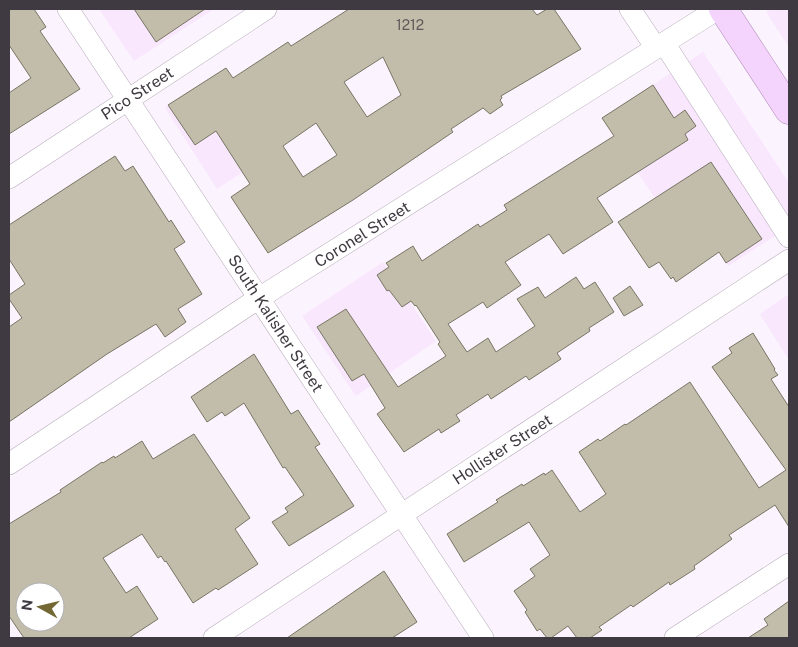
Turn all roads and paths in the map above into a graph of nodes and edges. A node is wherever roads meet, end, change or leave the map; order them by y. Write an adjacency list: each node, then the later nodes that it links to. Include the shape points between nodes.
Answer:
1 (68, 9): 7 (street, South Kalisher Street)
2 (266, 9): 7 (street, Pico Street)
3 (630, 9): 6 (street)
4 (718, 9): 6 (street, Coronel Street)
5 (723, 9): 8 (main road)
6 (660, 45): 10 (street); 12 (street, Coronel Street)
7 (128, 99): 9 (street, Pico Street); 12 (street, South Kalisher Street)
8 (789, 110)
9 (9, 178)
10 (789, 237)
11 (789, 260): 14 (street, Hollister Street)
12 (259, 298): 13 (street, Coronel Street); 14 (street, South Kalisher Street)
13 (9, 464)
14 (402, 515): 16 (street, Hollister Street); 17 (street, South Kalisher Street)
15 (789, 564): 18 (street)
16 (214, 638)
17 (482, 638)
18 (675, 638)

